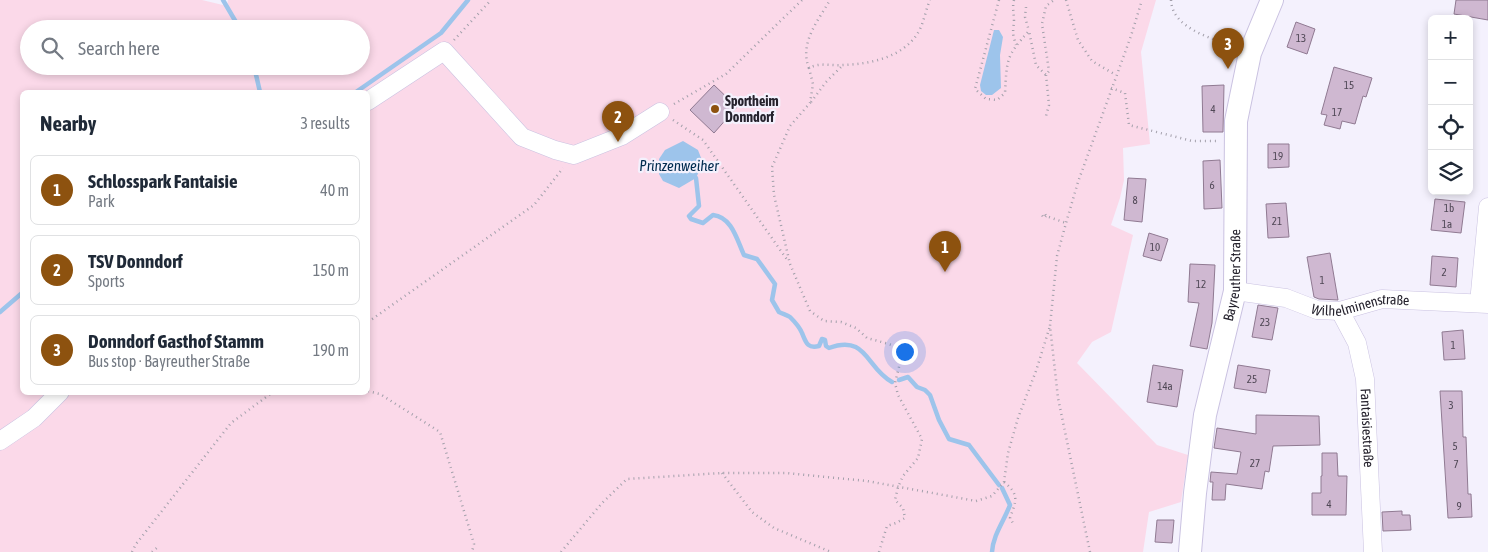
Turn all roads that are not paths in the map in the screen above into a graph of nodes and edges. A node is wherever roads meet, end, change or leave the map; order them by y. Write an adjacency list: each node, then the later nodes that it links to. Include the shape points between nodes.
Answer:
1 (1272, 0): 5 (main road, Bayreuther Straße, via 1250,53 1236,121)
2 (370, 101): 3 (street, via 444,51 522,137 555,150 574,154 622,136)
3 (660, 112)
4 (1488, 213): 6 (street)
5 (1236, 291): 7 (street, Wilhelminenstraße, via 1286,298 1317,310); 10 (main road, Bayreuther Straße, via 1205,415)
6 (1483, 303): 7 (street, Wilhelminenstraße, via 1382,299)
7 (1340, 311): 11 (street, Fantaisiestraße, via 1357,343 1365,379)
8 (57, 395): 9 (street, via 34,418)
9 (0, 441)
10 (1190, 552)
11 (1373, 552)

